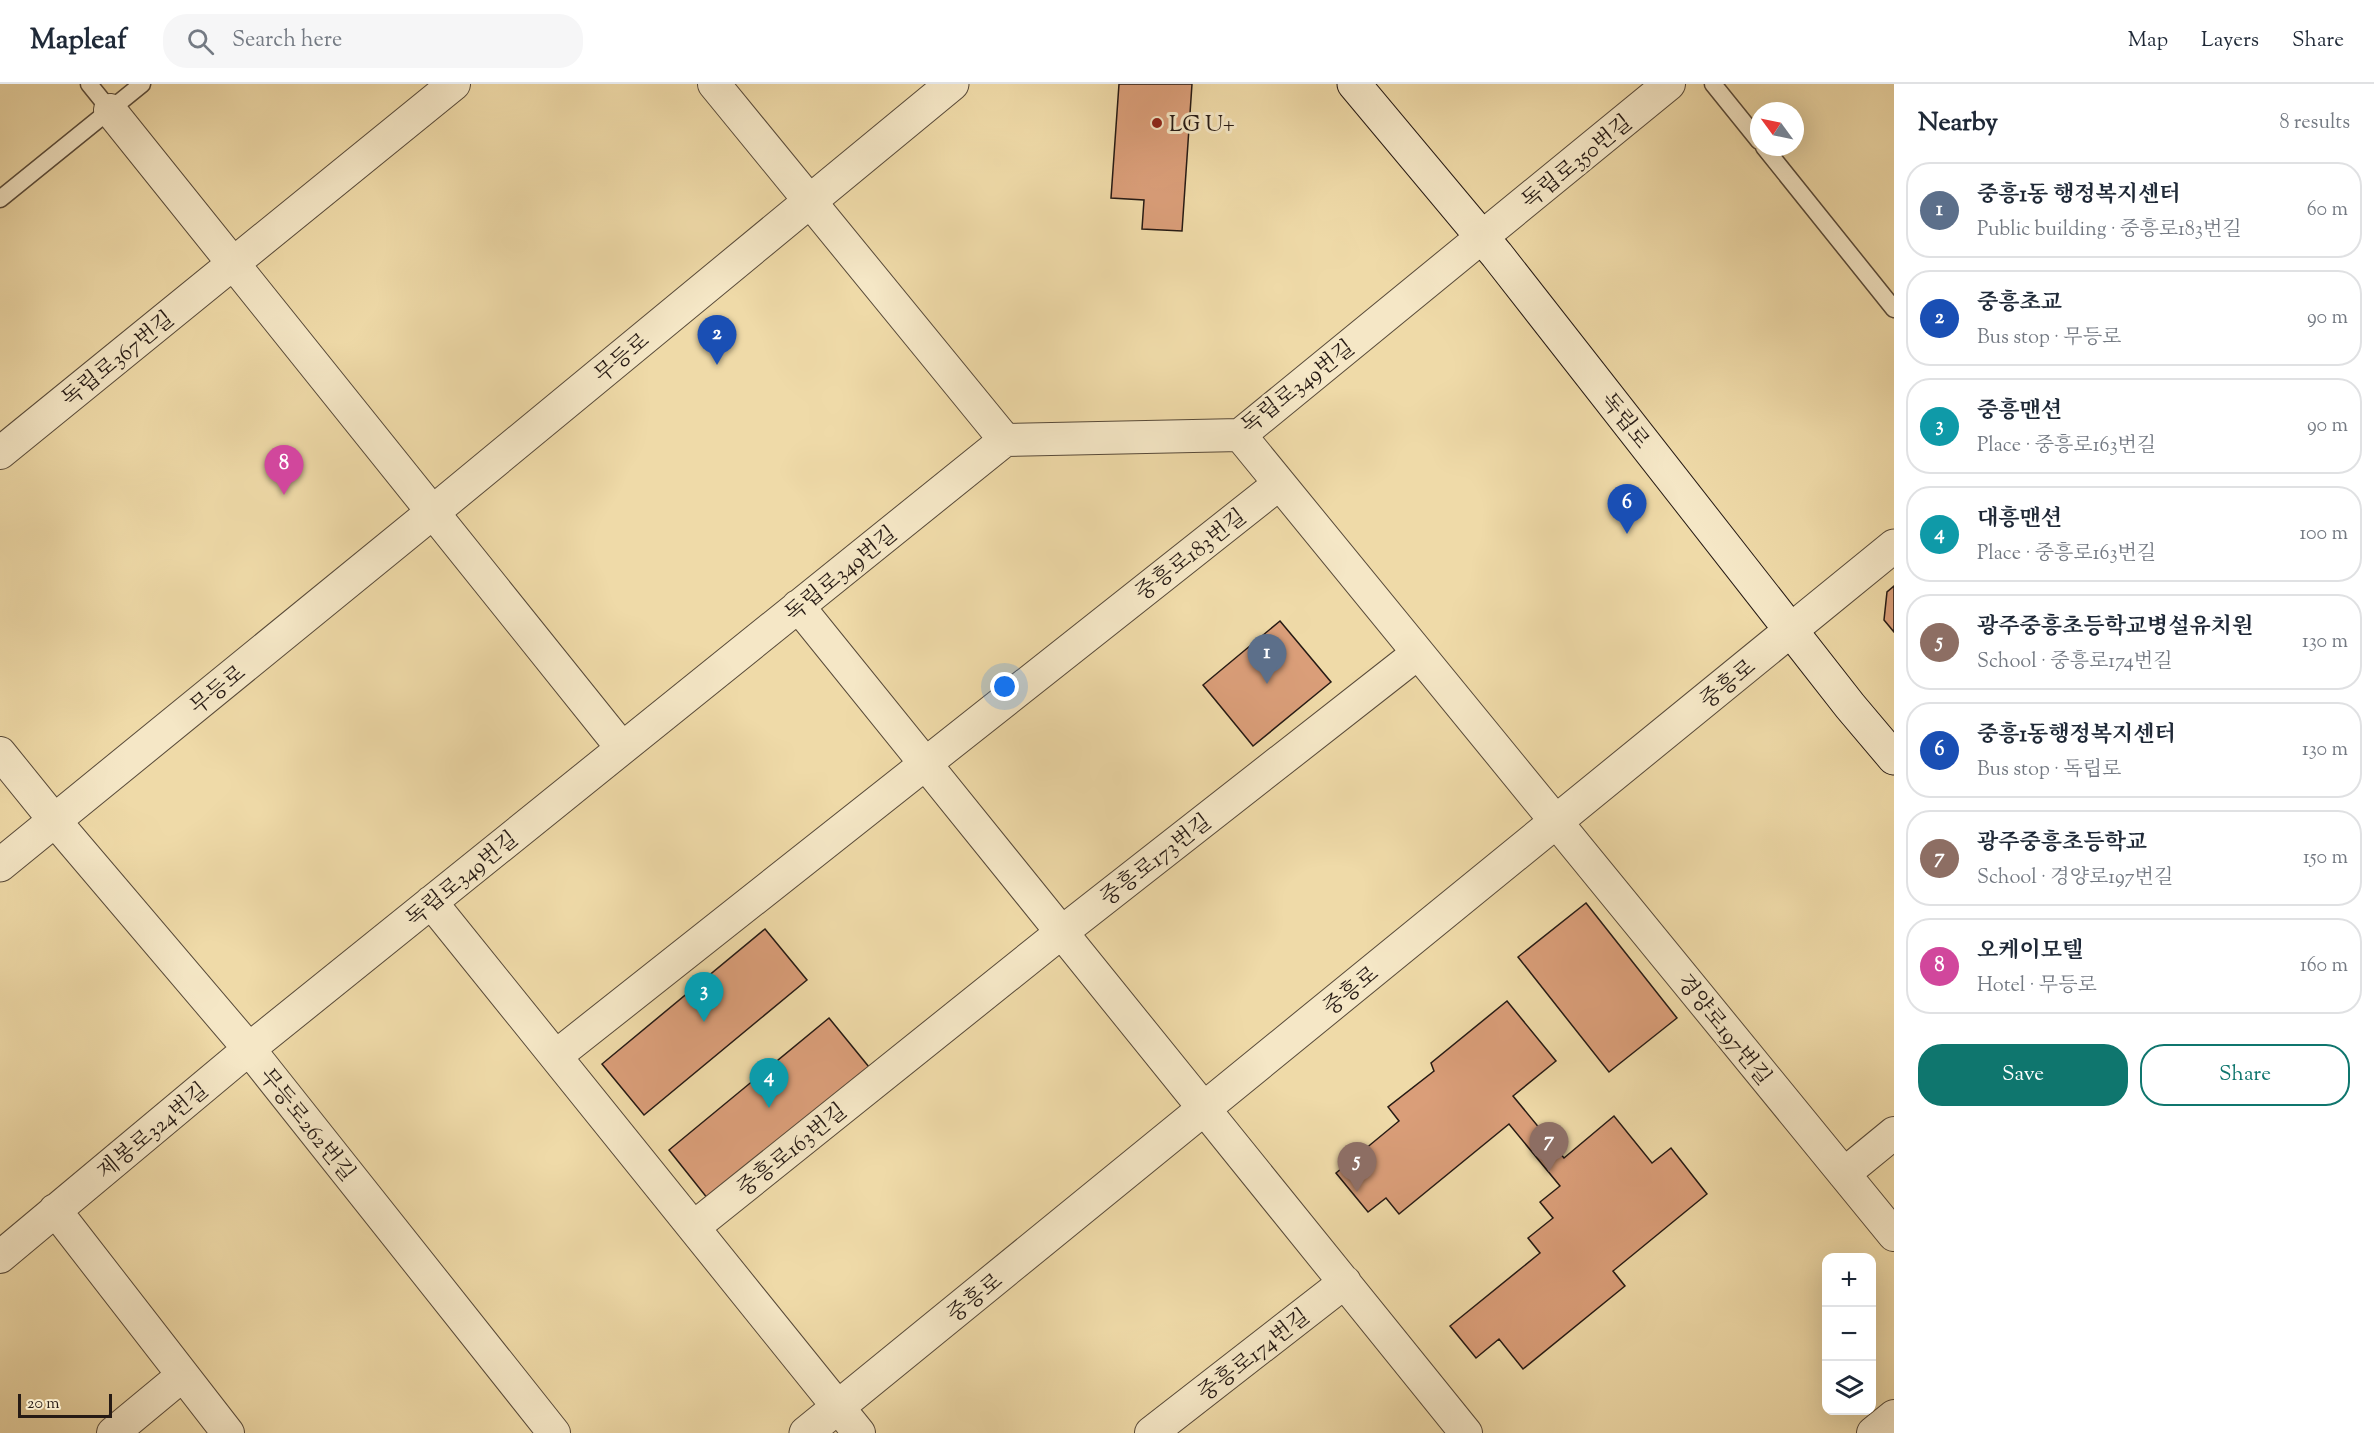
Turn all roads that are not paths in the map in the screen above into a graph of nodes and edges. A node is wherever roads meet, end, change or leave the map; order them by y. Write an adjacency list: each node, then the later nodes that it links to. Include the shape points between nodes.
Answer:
1 (89, 84): 10 (lane)
2 (142, 84): 10 (lane)
3 (454, 84): 16 (street, 독립로367번길)
4 (714, 84): 14 (street)
5 (952, 84): 14 (street, 무등로)
6 (1336, 84): 9 (street, 독립로)
7 (1669, 84): 15 (street, 독립로350번길)
8 (1713, 84): 11 (lane)
9 (1364, 91): 15 (street, 독립로)
10 (110, 110): 13 (lane); 16 (street)
11 (1750, 130)
12 (1771, 156): 17 (lane)
13 (0, 199)
14 (809, 202): 19 (street); 22 (street, 무등로)
15 (1482, 237): 18 (street, 독립로349번길); 25 (street, 독립로)
16 (233, 264): 20 (street, 독립로367번길); 22 (street)
17 (1894, 309)
18 (1240, 435): 19 (street, 독립로349번길); 21 (street)
19 (1005, 440): 24 (street, 독립로349번길)
20 (0, 453)
21 (1280, 484): 26 (street); 30 (street, 중흥로183번길)
22 (433, 512): 27 (street); 31 (street, 무등로)
23 (1894, 546): 25 (street, 중흥로)
24 (798, 606): 27 (street, 독립로349번길); 30 (street)
25 (1791, 631): 29 (street, 독립로); 32 (street, 중흥로)
26 (1418, 653): 32 (street); 35 (street, 중흥로173번길)
27 (622, 748): 34 (street, 독립로349번길)
28 (0, 753): 31 (street, 무등로262번길)
29 (1894, 758)
30 (926, 763): 35 (street); 37 (street)
31 (54, 821): 33 (street, 무등로); 36 (street, 무등로262번길)
32 (1556, 823): 39 (street, 중흥로); 41 (street, 경양로197번길)
33 (0, 865)
34 (431, 902): 36 (street, 독립로349번길); 37 (street)
35 (1062, 932): 38 (street, 중흥로173번길); 39 (street)
36 (249, 1049): 42 (street, 제봉로324번길); 53 (street, 무등로262번길)
37 (556, 1056): 43 (street)
38 (888, 1072): 43 (street, 중흥로163번길)
39 (1205, 1109): 46 (street); 48 (street, 중흥로)
40 (1894, 1133): 41 (street)
41 (1844, 1174): 44 (street, 경양로197번길)
42 (55, 1210): 45 (street, 제봉로324번길); 47 (street)
43 (694, 1227): 48 (street)
44 (1894, 1235)
45 (0, 1257)
46 (1345, 1282): 50 (street, 중흥로174번길); 56 (street)
47 (183, 1375): 51 (street); 52 (street)
48 (838, 1407): 54 (street, 중흥로); 55 (street)
49 (1894, 1416): 57 (street)
50 (1156, 1430)
51 (113, 1433)
52 (228, 1433)
53 (554, 1433)
54 (806, 1433)
55 (859, 1433)
56 (1466, 1433)
57 (1873, 1433)

